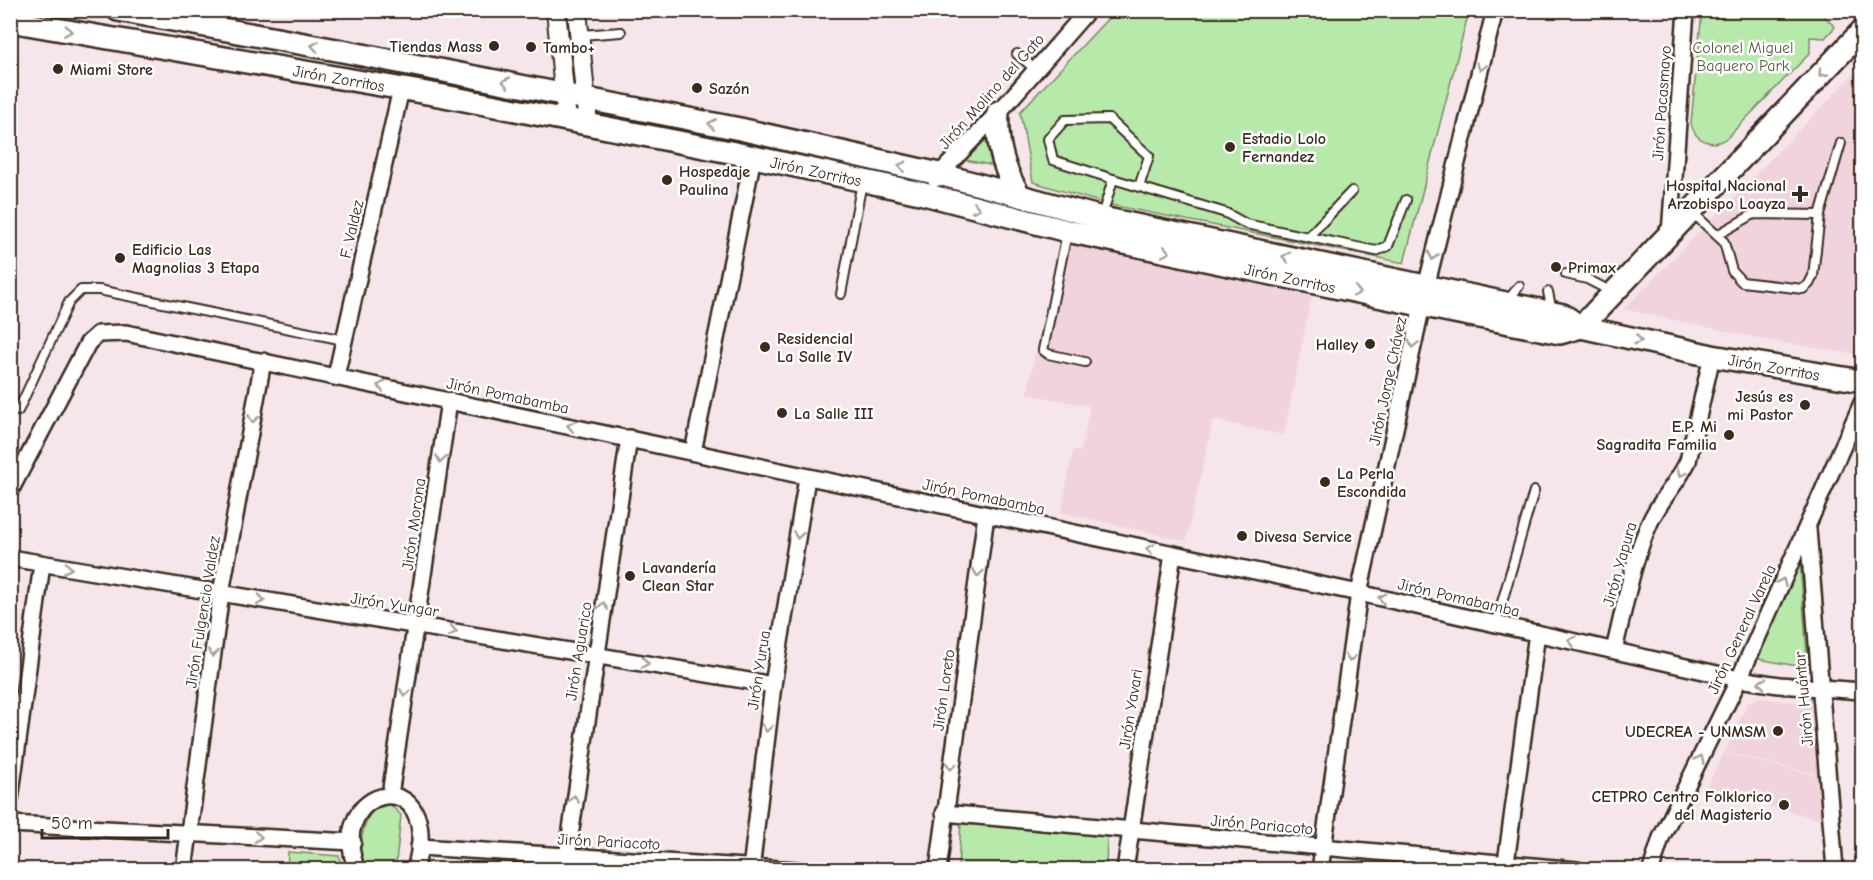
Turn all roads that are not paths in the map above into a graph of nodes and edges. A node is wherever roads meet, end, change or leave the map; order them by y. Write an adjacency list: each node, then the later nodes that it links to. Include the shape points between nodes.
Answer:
1 (118, 10): 14 (main road, Jirón Zorritos, one-way to 1)
2 (556, 10): 14 (street)
3 (577, 10): 10 (street)
4 (1495, 10): 41 (street, Jirón Jorge Chávez, one-way to 41)
5 (1686, 10): 33 (street, Jirón Pacasmayo)
6 (1081, 12): 12 (street, Jirón Molino del Gato)
7 (10, 21): 13 (main road, Jirón Zorritos, one-way to 13)
8 (1863, 31): 29 (main road, one-way to 29)
9 (621, 32): 10 (lane)
10 (579, 35): 15 (street)
11 (1017, 54): 12 (lane)
12 (1035, 70): 16 (street, Jirón Molino del Gato)
13 (400, 89): 17 (main road, Jirón Zorritos); 45 (street, F. Valdez)
14 (564, 93): 15 (main road, Jirón Zorritos); 17 (street)
15 (585, 97): 18 (street); 21 (main road, Jirón Zorritos, one-way to 15)
16 (998, 112): 21 (street, Jirón Molino del Gato); 27 (main road, via 1000,153)
17 (567, 121): 18 (main road, Jirón Zorritos)
18 (588, 125): 20 (main road, Jirón Zorritos)
19 (1841, 143): 30 (lane)
20 (753, 157): 23 (main road, Jirón Zorritos); 55 (street)
21 (939, 174): 26 (street, Jirón Molino del Gato); 27 (main road, Jirón Zorritos)
22 (1113, 179): 24 (lane); 24 (lane, via 1053,160 1048,139 1065,120 1109,119 1149,156); 31 (lane)
23 (863, 181): 26 (main road, Jirón Zorritos); 40 (lane)
24 (1139, 187): 35 (lane, via 1226,213 1246,224)
25 (1352, 191): 35 (lane)
26 (920, 193): 32 (main road, Jirón Zorritos, one-way to 32)
27 (1020, 196): 31 (main road, Jirón Zorritos)
28 (1406, 200): 35 (lane, via 1383,250)
29 (1691, 212): 33 (main road); 34 (lane)
30 (1820, 215): 34 (lane, via 1754,214); 34 (lane, via 1813,276 1803,289 1742,282 1732,271 1728,249)
31 (1102, 218): 41 (main road, Jirón Zorritos, one-way to 31)
32 (1067, 231): 41 (main road, Jirón Zorritos, one-way to 41); 48 (lane, via 1044,350)
33 (1670, 234): 39 (main road)
34 (1717, 235)
35 (1308, 237)
36 (1566, 274): 39 (lane)
37 (1519, 286): 42 (lane)
38 (1548, 292): 43 (lane)
39 (1614, 292): 44 (main road)
40 (841, 294)
41 (1424, 296): 42 (main road, Jirón Zorritos); 44 (main road, Jirón Zorritos, via 1560,333); 65 (street, Jirón Jorge Chávez, one-way to 65)
42 (1506, 303): 43 (main road, Jirón Zorritos)
43 (1552, 313): 44 (main road, Jirón Zorritos)
44 (1581, 327): 46 (main road, Jirón Zorritos, one-way to 46)
45 (344, 340): 49 (street, F. Valdez); 53 (lane, via 99,290 81,290 69,302)
46 (1712, 356): 50 (main road, Jirón Zorritos); 69 (street, Jirón Yapura, one-way to 69, via 1688,461 1642,540)
47 (263, 361): 49 (street, Jirón Pomabamba); 58 (street, Jirón Pomabamba, via 126,333 98,334 78,356); 64 (street, Jirón Fulgencio Valdez, one-way to 64)
48 (1085, 362)
49 (336, 376): 51 (street, Jirón Pomabamba, one-way to 49)
50 (1863, 381)
51 (449, 401): 54 (street, Jirón Pomabamba, one-way to 51); 67 (street, Jirón Morona, one-way to 67)
52 (1863, 403): 60 (street, Jirón General Varela)
53 (18, 411)
54 (629, 438): 55 (street, Jirón Pomabamba); 70 (street, Jirón Aguarico, one-way to 54)
55 (693, 452): 56 (street, Jirón Pomabamba)
56 (807, 478): 59 (street, Jirón Pomabamba); 72 (street, Jirón Yurua, one-way to 72)
57 (1534, 490): 66 (lane)
58 (10, 491)
59 (986, 515): 61 (street, Jirón Pomabamba, one-way to 59); 77 (street, Jirón Loreto, one-way to 77)
60 (1808, 525): 71 (street, Jirón General Varela, one-way to 60); 73 (street, Jirón Huántar)
61 (1173, 554): 65 (street, Jirón Pomabamba); 79 (street, Jirón Yavari)
62 (10, 558): 63 (street, Jirón Yungar)
63 (42, 564): 64 (street, Jirón Yungar, one-way to 64); 76 (street)
64 (221, 593): 67 (street, Jirón Yungar, one-way to 67); 80 (street, Jirón Fulgencio Valdez, one-way to 80)
65 (1359, 593): 66 (street, Jirón Pomabamba, one-way to 65); 83 (street, Jirón Jorge Chávez, one-way to 83)
66 (1496, 623): 68 (street, Jirón Pomabamba)
67 (416, 625): 70 (street, Jirón Yungar, one-way to 70); 75 (street, Jirón Morona, one-way to 75)
68 (1537, 633): 69 (street, Jirón Pomabamba, one-way to 68); 85 (street)
69 (1614, 650): 71 (street, Jirón Pomabamba)
70 (595, 655): 72 (street, Jirón Yungar, one-way to 72); 84 (street, Jirón Aguarico, one-way to 70)
71 (1739, 679): 73 (street, Jirón Pomabamba, one-way to 71); 95 (street, Jirón General Varela, one-way to 71, via 1661,838)
72 (773, 685): 86 (street, Jirón Yurua, one-way to 86)
73 (1820, 688): 74 (street, Jirón Pomabamba); 96 (street, Jirón Huántar)
74 (1863, 691)
75 (390, 795): 81 (street, via 370,799 362,808); 82 (street, via 404,798 414,808)
76 (10, 800)
77 (944, 813): 79 (street, Jirón Pariacoto); 91 (street, Jirón Loreto)
78 (10, 824): 80 (street)
79 (1129, 830): 83 (street, Jirón Pariacoto); 92 (street, Jirón Yavari)
80 (189, 833): 81 (street, one-way to 81); 87 (street, Jirón Fulgencio Valdez)
81 (353, 842): 88 (street)
82 (419, 847): 84 (street, Jirón Pariacoto); 89 (street)
83 (1322, 848): 85 (street, Jirón Pariacoto); 93 (street, Jirón Jorge Chávez)
84 (565, 863): 86 (street, Jirón Pariacoto)
85 (1505, 866): 94 (street, Jirón Pariacoto)
86 (751, 868): 90 (street, Jirón Pariacoto)
87 (184, 870)
88 (357, 870)
89 (415, 870)
90 (797, 870)
91 (938, 870)
92 (1125, 870)
93 (1320, 870)
94 (1577, 870)
95 (1651, 870)
96 (1835, 870)

